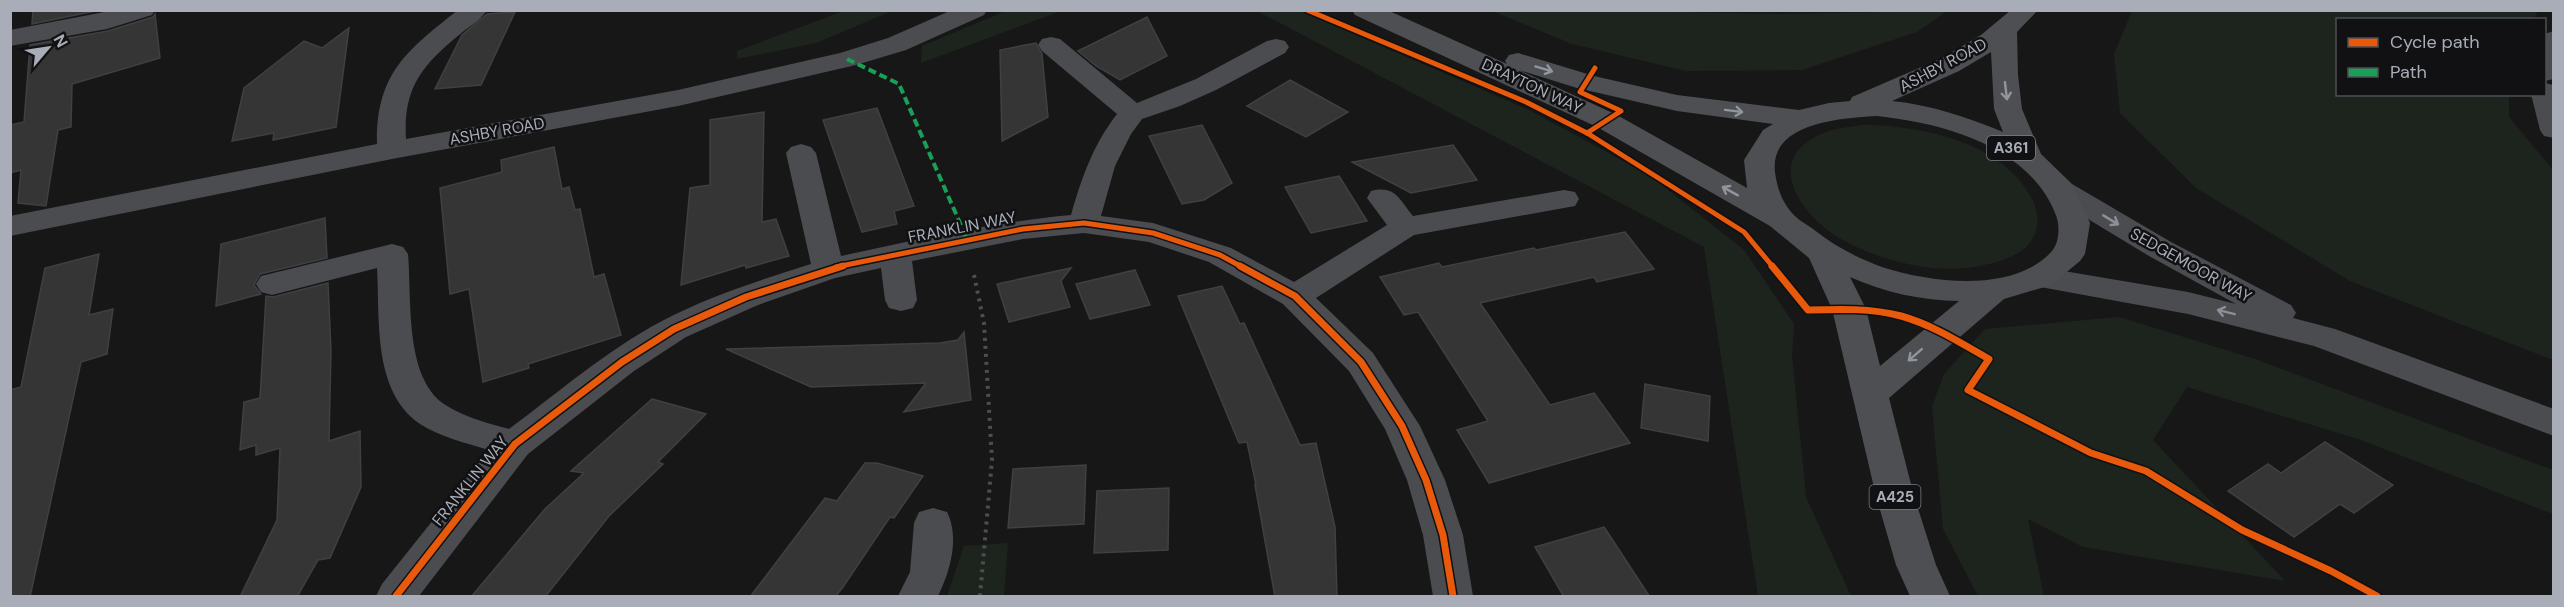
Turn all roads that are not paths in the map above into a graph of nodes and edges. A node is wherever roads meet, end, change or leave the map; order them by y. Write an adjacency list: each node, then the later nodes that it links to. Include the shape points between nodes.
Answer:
1 (143, 10): 8 (street, via 107,21)
2 (475, 10): 18 (street, via 420,55 401,83 392,108)
3 (975, 10): 18 (street, ASHBY ROAD, via 897,44 848,59 678,98)
4 (1364, 10): 6 (main road, DRAYTON WAY / A361)
5 (2026, 10): 7 (main road, ASHBY ROAD / A361)
6 (1407, 28): 16 (main road, DRAYTON WAY / A361, one-way to 16, via 1587,82 1677,103); 24 (main road, DRAYTON WAY / A361, one-way to 6, via 1607,121)
7 (2004, 32): 15 (main road, ASHBY ROAD / A361, via 1916,82); 20 (main road, ASHBY ROAD / A361, one-way to 20, via 2008,109)
8 (10, 38)
9 (2553, 39): 12 (street)
10 (1051, 45): 14 (street)
11 (1276, 47): 14 (street, via 1163,105)
12 (2546, 65)
13 (2545, 96): 17 (street)
14 (1122, 103): 25 (street, via 1117,133 1100,166)
15 (1847, 109): 16 (main road, A361); 20 (main road, A361, via 1909,111 1956,122)
16 (1800, 119): 24 (main road, A361, via 1773,136 1759,160 1761,189)
17 (2553, 130)
18 (392, 150): 26 (street, ASHBY ROAD)
19 (801, 153): 30 (street)
20 (2028, 158): 21 (main road, A361)
21 (2061, 190): 31 (main road, A361, via 2075,223 2069,254); 36 (street, SEDGEMOOR WAY, one-way to 36, via 2160,249)
22 (1382, 198): 27 (street)
23 (1564, 199): 27 (street)
24 (1781, 220): 28 (main road, A361)
25 (1084, 224): 29 (street, FRANKLIN WAY, via 1023,229); 34 (street, FRANKLIN WAY, via 1154,233 1220,255)
26 (10, 226)
27 (1405, 227): 34 (street)
28 (1822, 252): 33 (main road, A361, via 1875,276 1935,290); 37 (main road, A425, via 1849,309)
29 (895, 254): 30 (street, FRANKLIN WAY); 35 (street)
30 (828, 269): 39 (street, FRANKLIN WAY, via 746,297 674,330 622,362)
31 (2040, 278): 33 (main road, A361); 36 (street, SEDGEMOOR WAY, one-way to 31, via 2188,303)
32 (272, 284): 39 (street, via 392,254 397,346 405,380 426,409 462,428)
33 (1992, 291): 37 (main road, one-way to 37)
34 (1295, 296): 43 (street, FRANKLIN WAY, via 1361,362 1402,426 1426,480 1443,535)
35 (901, 300)
36 (2323, 337): 38 (street, SEDGEMOOR WAY)
37 (1870, 394): 44 (main road, A425, via 1895,496)
38 (2553, 423)
39 (514, 444): 41 (street, FRANKLIN WAY)
40 (933, 523): 42 (street, via 930,572)
41 (396, 597)
42 (918, 597)
43 (1453, 597)
44 (1930, 597)

